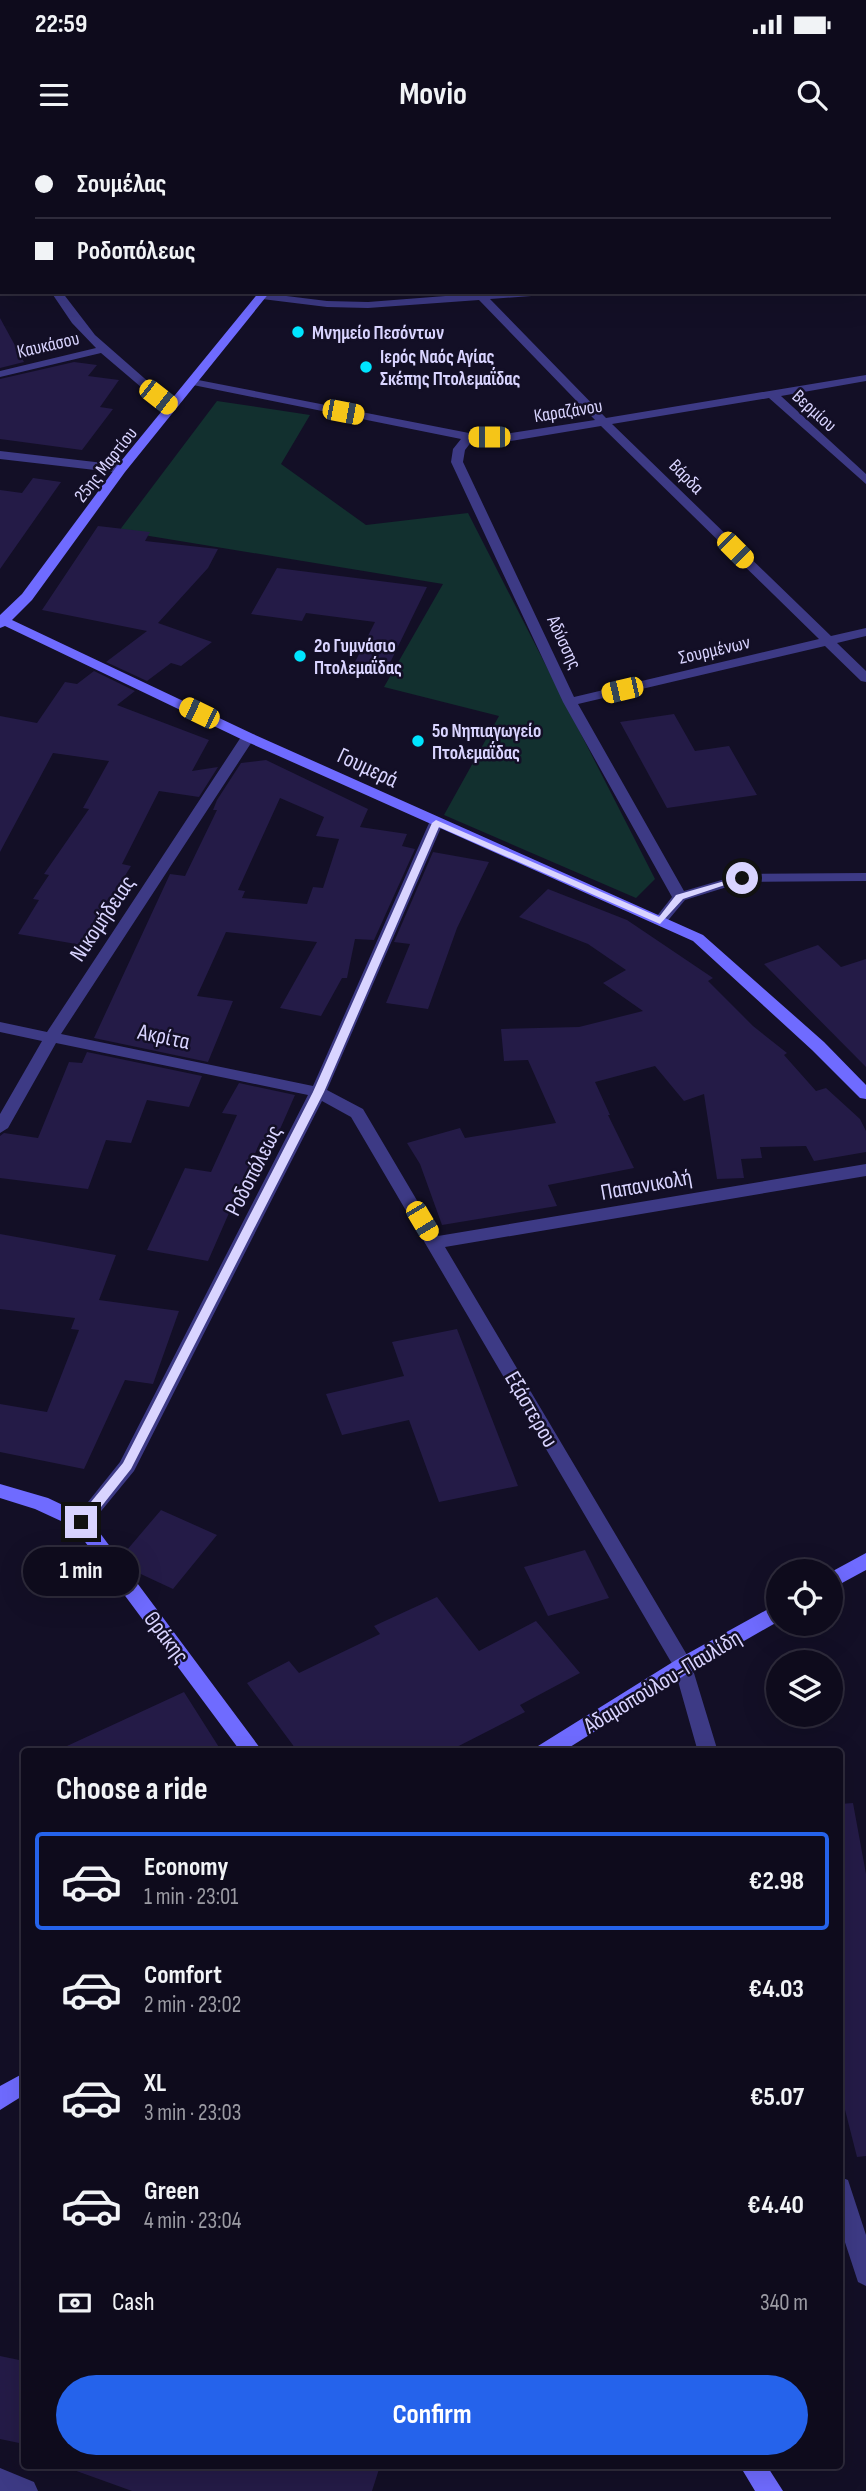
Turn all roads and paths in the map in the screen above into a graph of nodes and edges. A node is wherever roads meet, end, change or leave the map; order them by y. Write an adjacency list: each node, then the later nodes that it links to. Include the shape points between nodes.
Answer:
1 (57, 294): 5 (street)
2 (263, 294): 4 (street, via 368,305); 8 (street, 25ης Μαρτίου)
3 (528, 294): 4 (street)
4 (484, 299): 11 (street, Βάρδα)
5 (104, 349): 6 (street, Καυκάσου); 10 (street)
6 (0, 374)
7 (866, 378): 9 (street, Καραζάνου)
8 (193, 382): 10 (street, 25ης Μαρτίου); 12 (street, Καραζάνου)
9 (772, 394): 11 (street, Καραζάνου); 15 (street, Βερμίου)
10 (172, 408): 14 (street, 25ης Μαρτίου)
11 (604, 422): 12 (street, Καραζάνου, via 510,437); 18 (street, Βάρδα)
12 (468, 437): 20 (street, Αδύσσης, via 457,462)
13 (0, 455): 14 (street)
14 (121, 469): 16 (street, 25ης Μαρτίου, via 27,597)
15 (866, 480)
16 (1, 621): 21 (street, Γουμερά)
17 (866, 632): 18 (street, Σουρμένων)
18 (828, 642): 19 (street, Βάρδα); 20 (street, Σουρμένων)
19 (866, 678)
20 (570, 702): 24 (street, Αδύσσης)
21 (248, 737): 22 (street, Γουμερά); 27 (street, Νικομήδειας)
22 (436, 823): 25 (street, Γουμερά); 28 (street, Ροδοπόλεως)
23 (866, 877): 24 (street, via 742,878)
24 (680, 897): 25 (street)
25 (660, 921): 29 (street, Γουμερά, via 698,938)
26 (0, 1027): 27 (street, Ακρίτα)
27 (52, 1036): 28 (street, Ακρίτα); 30 (street, Νικομήδειας)
28 (318, 1092): 32 (street, Εξάστερου, via 357,1114); 34 (street, Ροδοπόλεως, via 127,1466)
29 (866, 1094)
30 (0, 1129)
31 (866, 1170): 32 (street, Παπανικολή)
32 (435, 1243): 38 (street, Εξάστερου)
33 (0, 1491): 34 (street)
34 (81, 1522): 39 (street, Θράκης)
35 (866, 1560): 36 (street)
36 (843, 1574)
37 (766, 1618): 38 (street, Αδαμοπούλου-Παυλίδη)
38 (683, 1666): 40 (street, Αδαμοπούλου-Παυλίδη); 41 (street, Εξάστερου)
39 (250, 1748)
40 (551, 1748)
41 (707, 1748)
42 (21, 2085): 43 (street)
43 (0, 2099)
44 (843, 2198): 45 (street)
45 (866, 2274)
46 (754, 2469): 49 (street)
47 (0, 2481): 48 (street)
48 (25, 2491)
49 (770, 2491)

